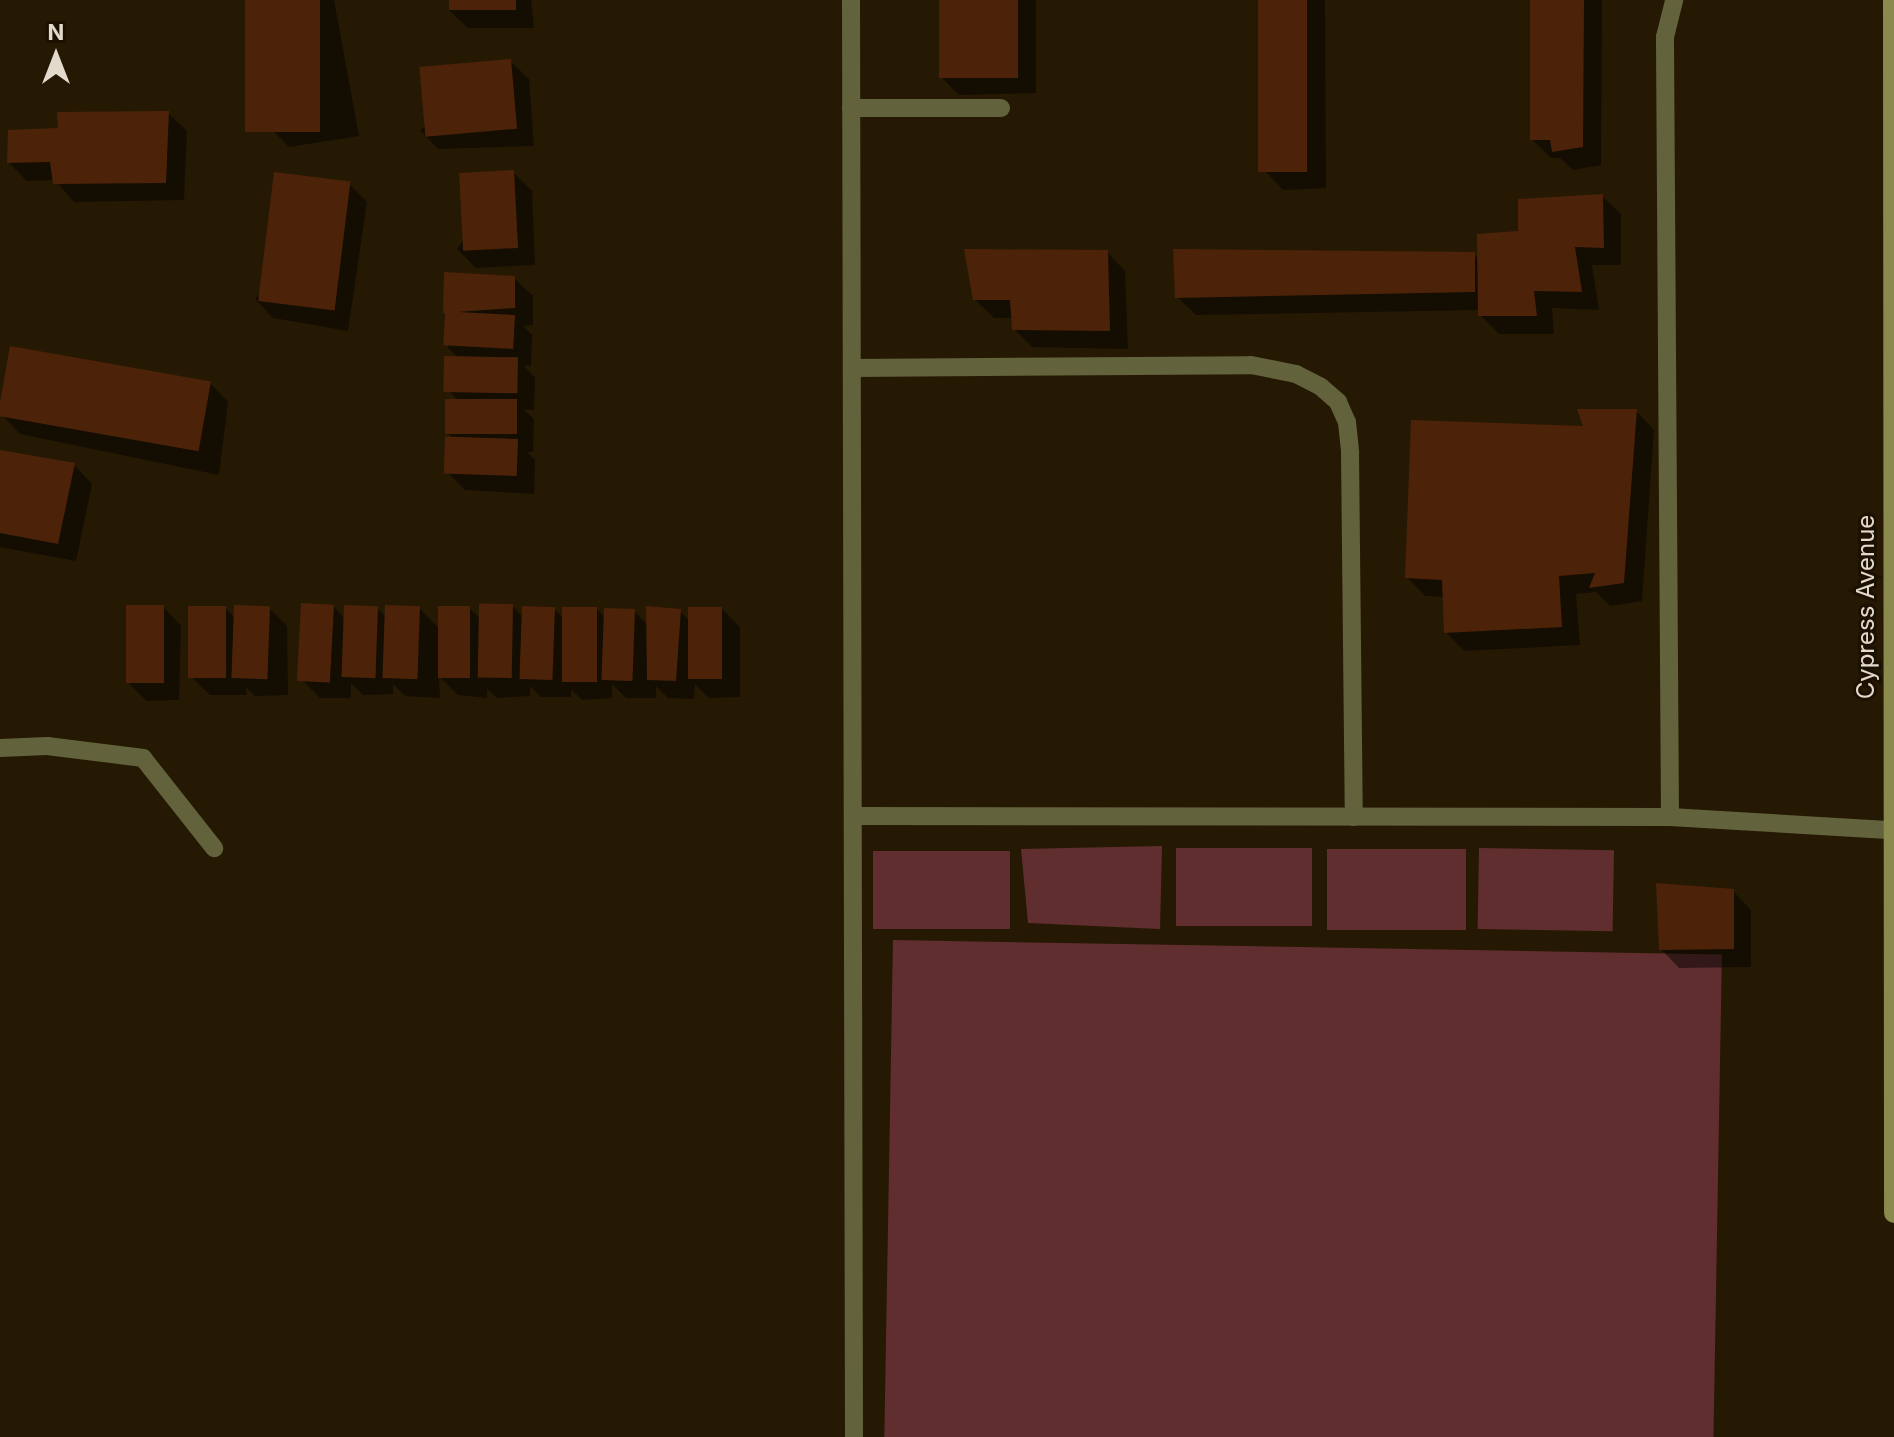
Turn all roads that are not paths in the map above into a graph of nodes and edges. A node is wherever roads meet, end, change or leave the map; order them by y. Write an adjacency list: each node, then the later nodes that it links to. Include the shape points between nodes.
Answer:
1 (851, 0): 4 (lane)
2 (1674, 0): 10 (lane, via 1665,37)
3 (1893, 0): 11 (street, Cypress Avenue)
4 (851, 108): 5 (lane); 6 (lane)
5 (1001, 108)
6 (852, 368): 8 (lane); 9 (lane, via 1251,365 1296,374 1338,402 1347,422 1350,453)
7 (0, 748): 12 (lane, via 47,746 143,758)
8 (853, 816): 9 (lane); 14 (lane)
9 (1354, 817): 10 (lane)
10 (1670, 817): 11 (lane)
11 (1892, 830): 13 (street, Cypress Avenue)
12 (214, 848)
13 (1894, 1213)
14 (854, 1437)

